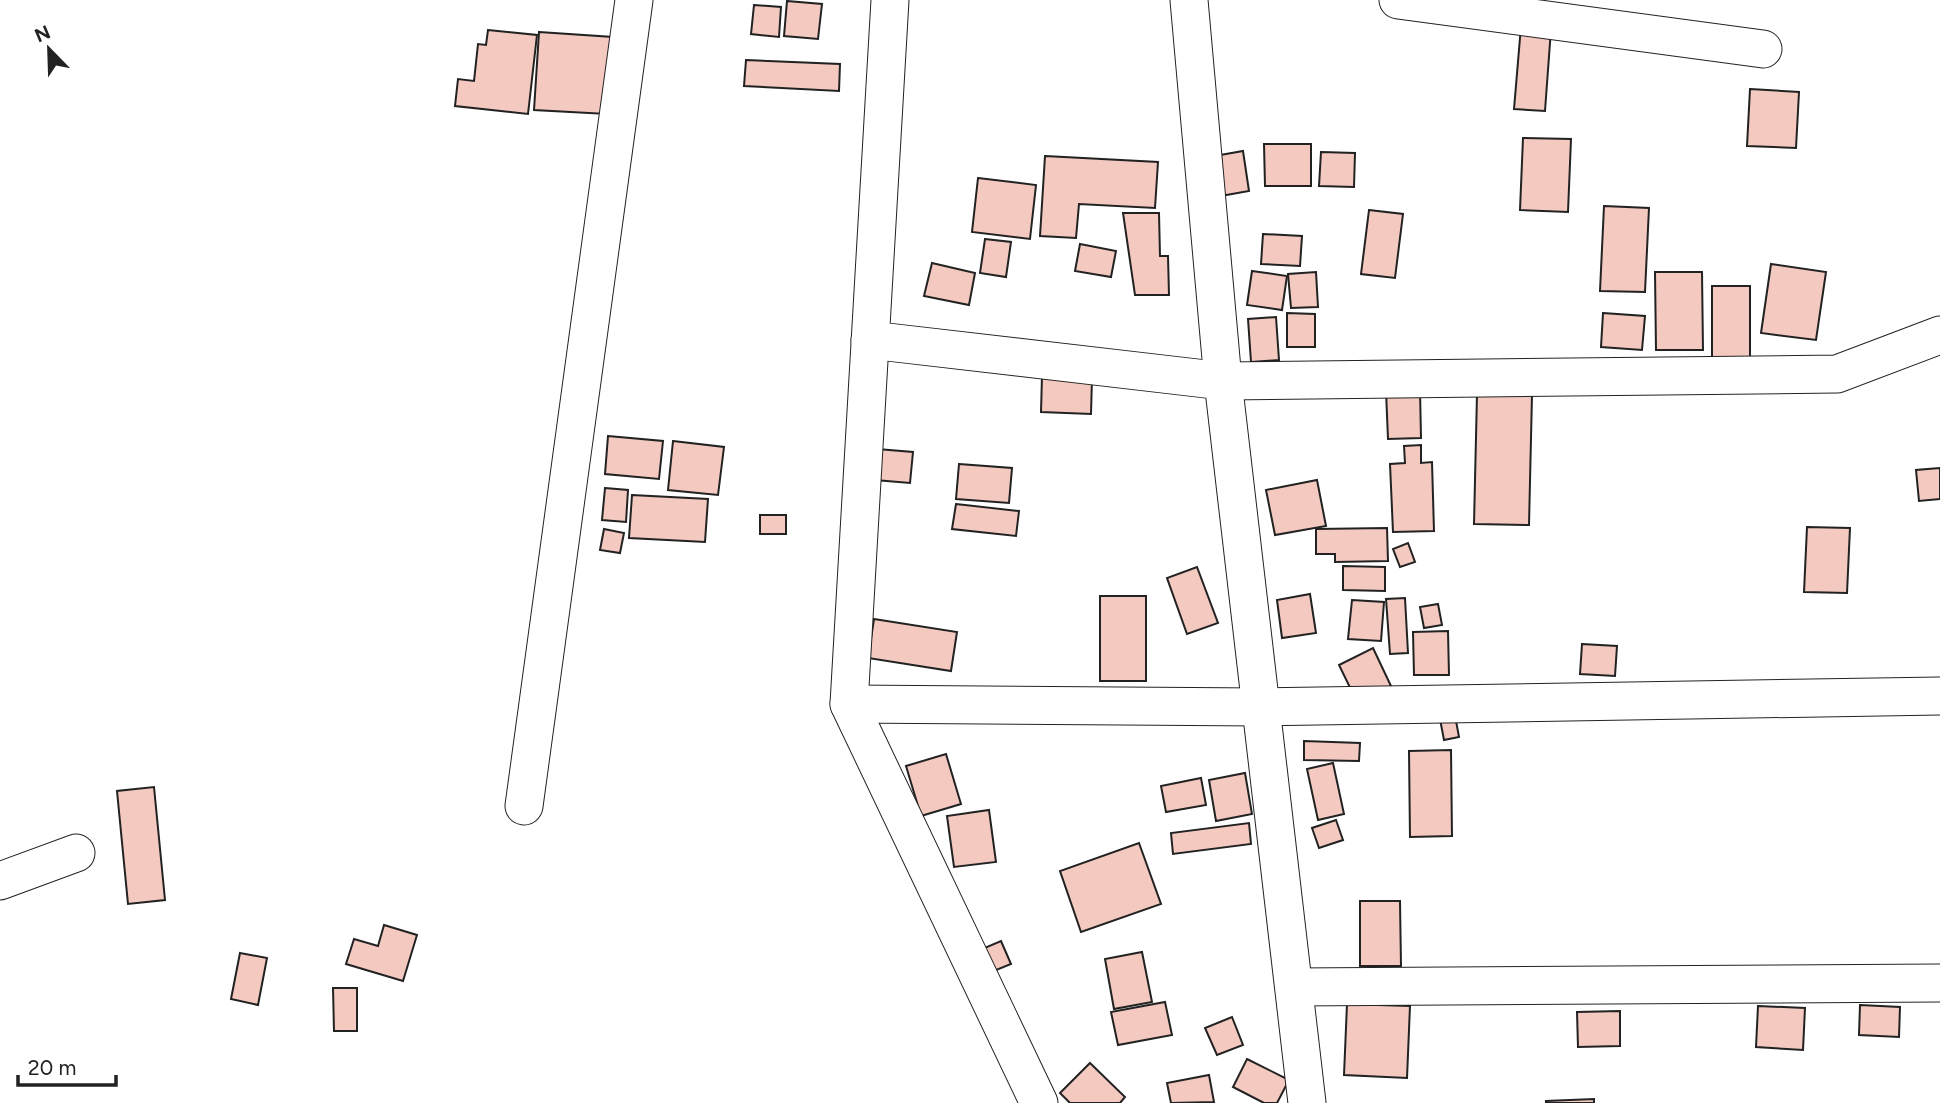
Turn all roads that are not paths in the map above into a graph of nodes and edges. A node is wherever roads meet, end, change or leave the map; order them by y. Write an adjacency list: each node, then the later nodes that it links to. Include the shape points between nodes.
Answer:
1 (634, 0): 12 (street)
2 (890, 0): 7 (street)
3 (1189, 0): 8 (street)
4 (1398, 0): 5 (street)
5 (1763, 49)
6 (1940, 335): 8 (street, via 1837,373)
7 (870, 340): 8 (street); 10 (street)
8 (1223, 381): 11 (street)
9 (1940, 696): 11 (street)
10 (849, 704): 11 (street); 17 (street)
11 (1261, 707): 16 (street)
12 (524, 806)
13 (76, 853): 14 (street)
14 (0, 881)
15 (1940, 983): 16 (street)
16 (1294, 987): 18 (street)
17 (1040, 1103)
18 (1307, 1103)

